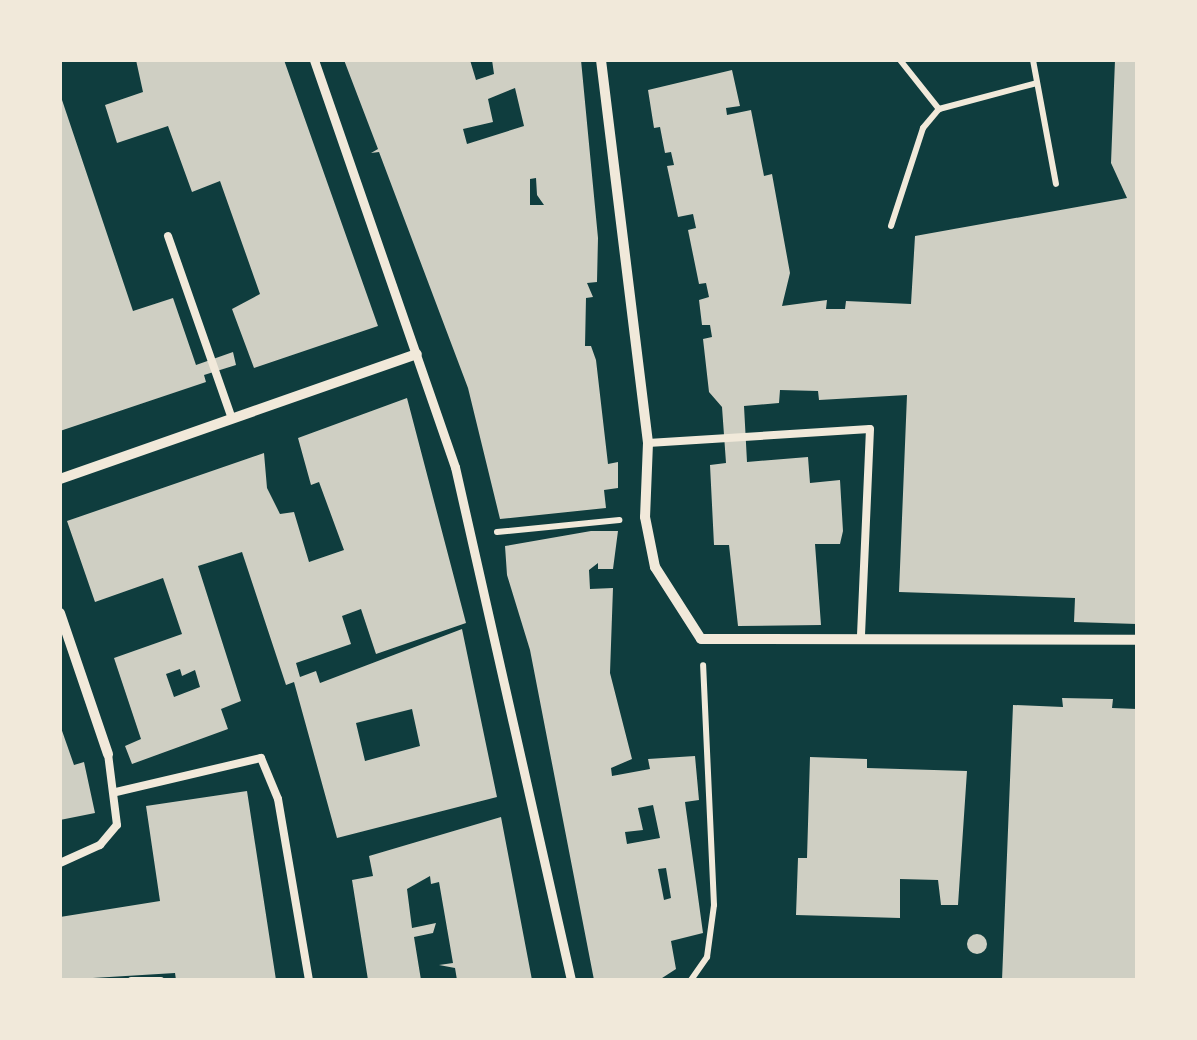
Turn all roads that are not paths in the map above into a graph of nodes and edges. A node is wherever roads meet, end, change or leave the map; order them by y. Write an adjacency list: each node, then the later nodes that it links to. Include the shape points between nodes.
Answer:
1 (314, 60): 4 (street)
2 (601, 60): 6 (street)
3 (168, 236): 5 (lane)
4 (417, 354): 5 (street); 15 (street, via 472,535)
5 (232, 419): 7 (street)
6 (648, 444): 9 (street, via 645,518 654,567 701,638); 9 (lane, via 870,429)
7 (60, 479)
8 (60, 612): 11 (street)
9 (861, 636): 10 (street)
10 (1137, 640)
11 (108, 754): 12 (lane)
12 (116, 792): 13 (lane, via 117,824 100,845); 14 (lane, via 262,758 278,798)
13 (60, 863)
14 (309, 980)
15 (570, 980)

